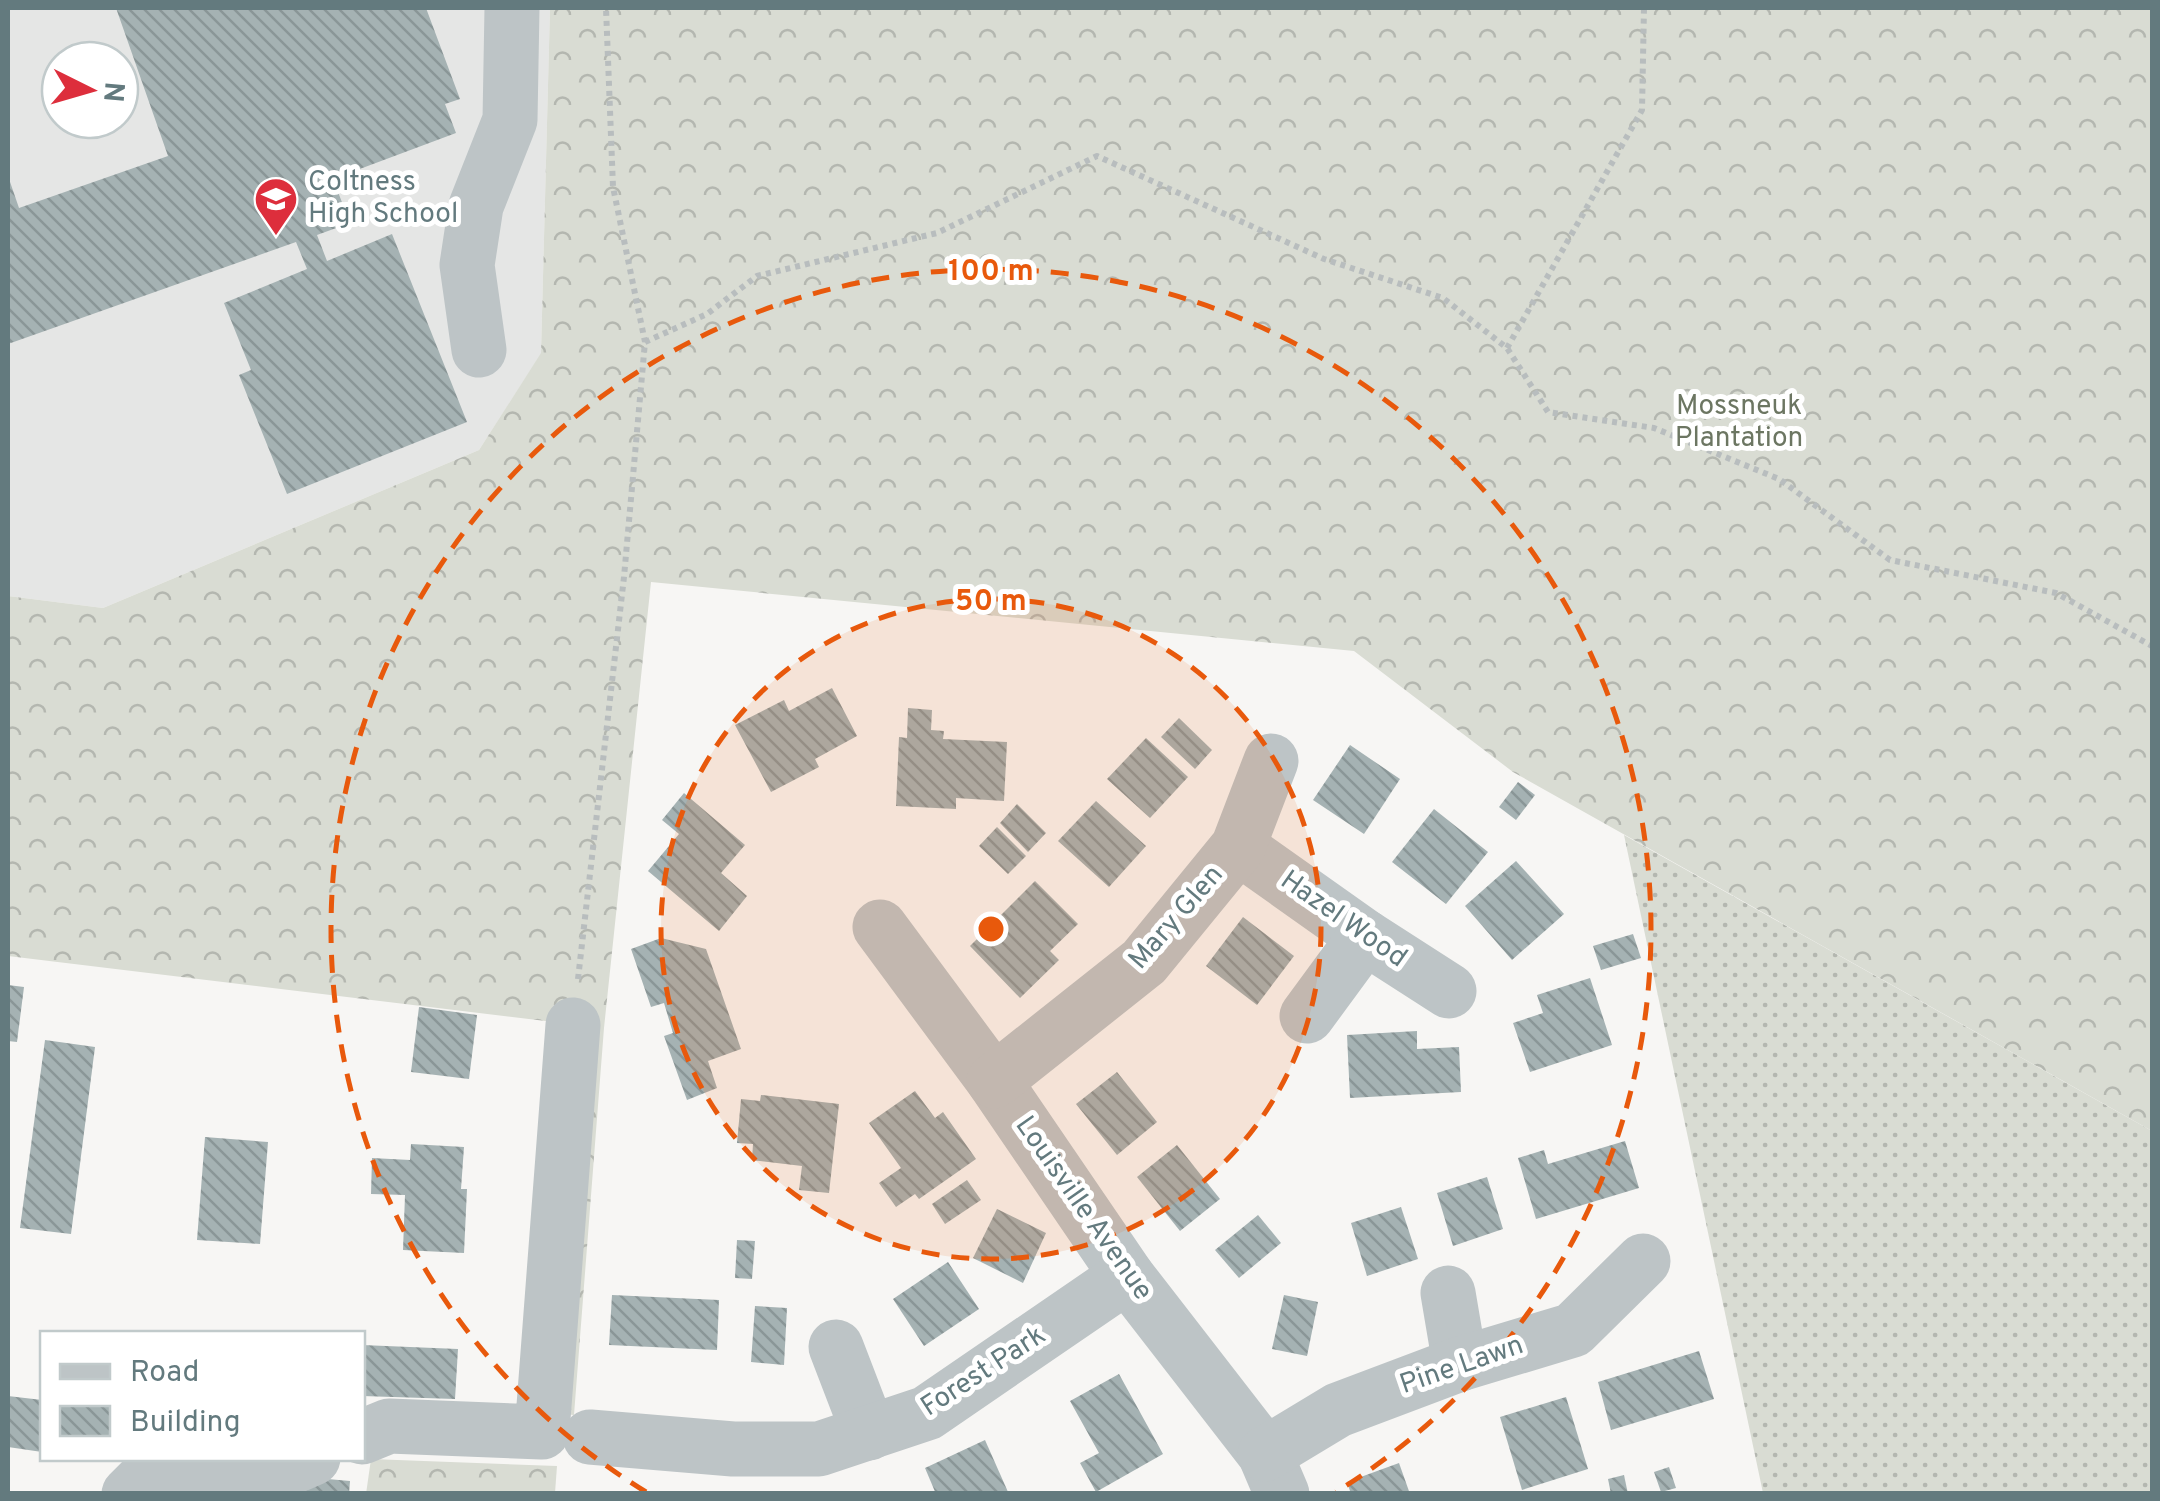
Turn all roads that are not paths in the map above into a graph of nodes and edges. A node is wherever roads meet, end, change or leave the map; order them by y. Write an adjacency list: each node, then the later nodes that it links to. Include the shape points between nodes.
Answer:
1 (512, 8): 2 (street, via 510,120 476,206 467,265)
2 (478, 350)
3 (1272, 760): 4 (street, Mary Glen)
4 (1238, 847): 6 (street, Hazel Wood); 10 (street, Mary Glen, via 1144,962)
5 (880, 927): 10 (street, Louisville Avenue)
6 (1365, 937): 7 (street, Hazel Wood); 8 (street)
7 (1449, 991)
8 (1307, 1016)
9 (573, 1025): 17 (street, via 542,1432 389,1426)
10 (994, 1081): 12 (street, Louisville Avenue)
11 (1643, 1260): 15 (street, Pine Lawn, via 1573,1330)
12 (1128, 1276): 16 (street, Forest Park, via 926,1413); 20 (street, Louisville Avenue)
13 (1448, 1293): 15 (street)
14 (836, 1347): 16 (street)
15 (1460, 1364): 20 (street, Pine Lawn, via 1338,1410)
16 (870, 1433): 18 (street, Forest Park, via 819,1449)
17 (365, 1436)
18 (590, 1437)
19 (306, 1461): 21 (street, via 266,1479 142,1480)
20 (1274, 1474)
21 (129, 1494)

